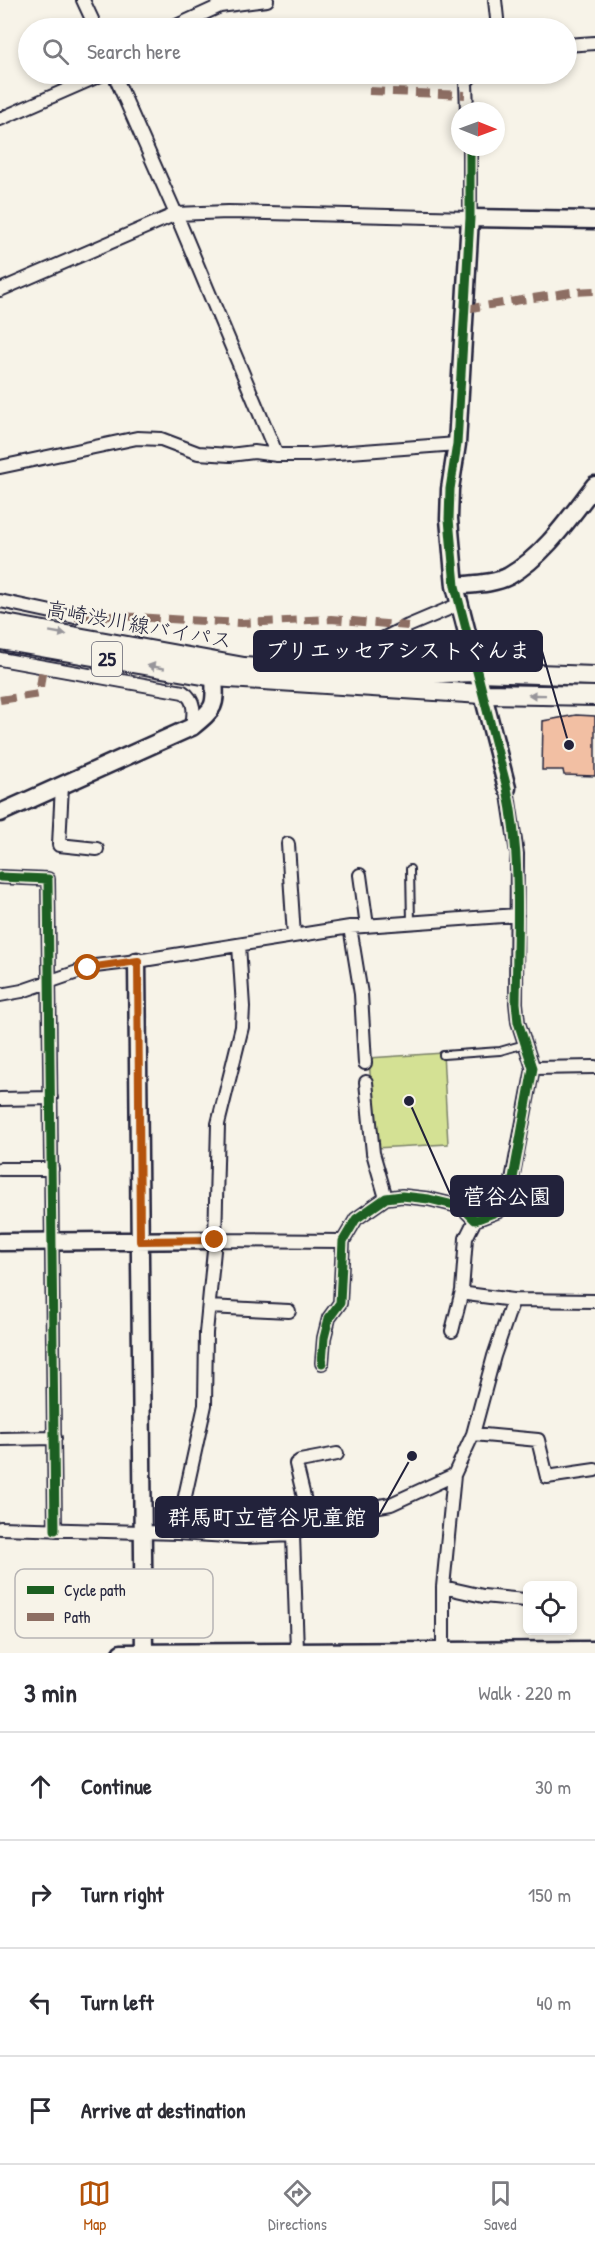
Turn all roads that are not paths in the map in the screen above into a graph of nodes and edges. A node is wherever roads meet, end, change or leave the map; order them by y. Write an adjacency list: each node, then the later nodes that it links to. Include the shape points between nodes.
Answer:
1 (83, 0): 4 (street)
2 (267, 0): 5 (street, via 220,6)
3 (495, 0): 6 (street)
4 (91, 18)
5 (194, 18)
6 (497, 18)
7 (595, 43): 8 (street)
8 (577, 44)
9 (80, 84): 13 (street)
10 (118, 84): 15 (street)
11 (466, 84): 12 (street)
12 (467, 102)
13 (0, 119)
14 (470, 156): 16 (street)
15 (176, 214): 16 (street); 18 (street); 20 (street)
16 (470, 218): 17 (street); 19 (street)
17 (595, 220)
18 (0, 290)
19 (457, 444): 20 (street); 23 (street, via 449,519)
20 (277, 455): 21 (street, via 198,453 162,439 137,438)
21 (0, 467)
22 (595, 485): 23 (street, via 545,547 508,576)
23 (455, 586): 25 (street)
24 (0, 601): 26 (street)
25 (460, 604): 30 (street); 31 (street)
26 (75, 616)
27 (0, 623): 31 (main road, 高崎渋川線バイパス / 25, one-way to 31, via 244,667 373,675)
28 (0, 640): 33 (main road, 高崎渋川線バイパス / 25, one-way to 28)
29 (0, 659): 36 (street, via 183,692 194,710)
30 (341, 660)
31 (477, 672): 32 (main road, 高崎渋川線バイパス / 25); 34 (street)
32 (595, 676)
33 (214, 677): 34 (main road, 高崎渋川線バイパス / 25); 36 (street, via 216,699 211,712)
34 (482, 694): 35 (main road, 高崎渋川線バイパス / 25, one-way to 34); 38 (street)
35 (595, 696)
36 (192, 727): 37 (street)
37 (62, 785): 39 (street); 41 (street, via 59,845)
38 (507, 788): 45 (street, via 517,854)
39 (0, 813)
40 (288, 844): 49 (street)
41 (97, 849)
42 (410, 869): 46 (lane)
43 (360, 875): 47 (street)
44 (0, 877): 52 (street, via 48,879)
45 (517, 915): 46 (street); 54 (street, via 516,1003)
46 (411, 922): 47 (street)
47 (367, 926): 48 (street)
48 (350, 927): 49 (street); 56 (street, via 361,994)
49 (294, 936): 50 (street)
50 (239, 945): 51 (street); 66 (street, via 243,1017 218,1124)
51 (138, 961): 52 (street, via 95,966); 67 (street)
52 (50, 982): 53 (street); 60 (street)
53 (0, 995)
54 (525, 1044): 55 (lane, via 500,1051); 58 (street)
55 (443, 1054)
56 (365, 1064)
57 (595, 1067): 58 (street)
58 (533, 1068): 65 (street, via 509,1196 499,1211)
59 (366, 1082): 64 (street, via 373,1154)
60 (51, 1098): 61 (street); 62 (street)
61 (0, 1099)
62 (52, 1168): 63 (street); 70 (street)
63 (0, 1169)
64 (386, 1198): 65 (street, via 420,1198 462,1207); 68 (street, via 356,1219)
65 (475, 1220): 71 (street, via 466,1238)
66 (215, 1240): 67 (street); 68 (street); 74 (street)
67 (140, 1241): 70 (street); 87 (street)
68 (344, 1241): 77 (street, via 340,1303 329,1318)
69 (0, 1242): 70 (street)
70 (53, 1242): 79 (street)
71 (462, 1291): 72 (street); 76 (street)
72 (513, 1300): 73 (street); 78 (street)
73 (595, 1301)
74 (209, 1307): 75 (street); 88 (street, via 203,1422)
75 (289, 1311)
76 (452, 1331)
77 (322, 1363)
78 (473, 1434): 82 (street, via 538,1440 547,1477); 83 (street)
79 (55, 1438): 80 (street); 86 (street)
80 (0, 1439)
81 (337, 1454): 84 (street, via 296,1464)
82 (595, 1470)
83 (454, 1475): 84 (street, via 391,1504); 91 (street)
84 (310, 1522): 89 (street)
85 (0, 1528): 86 (street)
86 (56, 1530): 87 (street)
87 (144, 1532): 88 (street); 90 (street)
88 (177, 1533): 89 (street)
89 (293, 1535): 93 (street)
90 (144, 1569)
91 (443, 1587): 92 (street); 94 (street)
92 (523, 1600)
93 (297, 1650): 94 (street); 98 (street)
94 (443, 1650): 96 (street)
95 (595, 1650): 96 (street)
96 (492, 1652)
97 (121, 1653): 98 (street)
98 (144, 1653)

